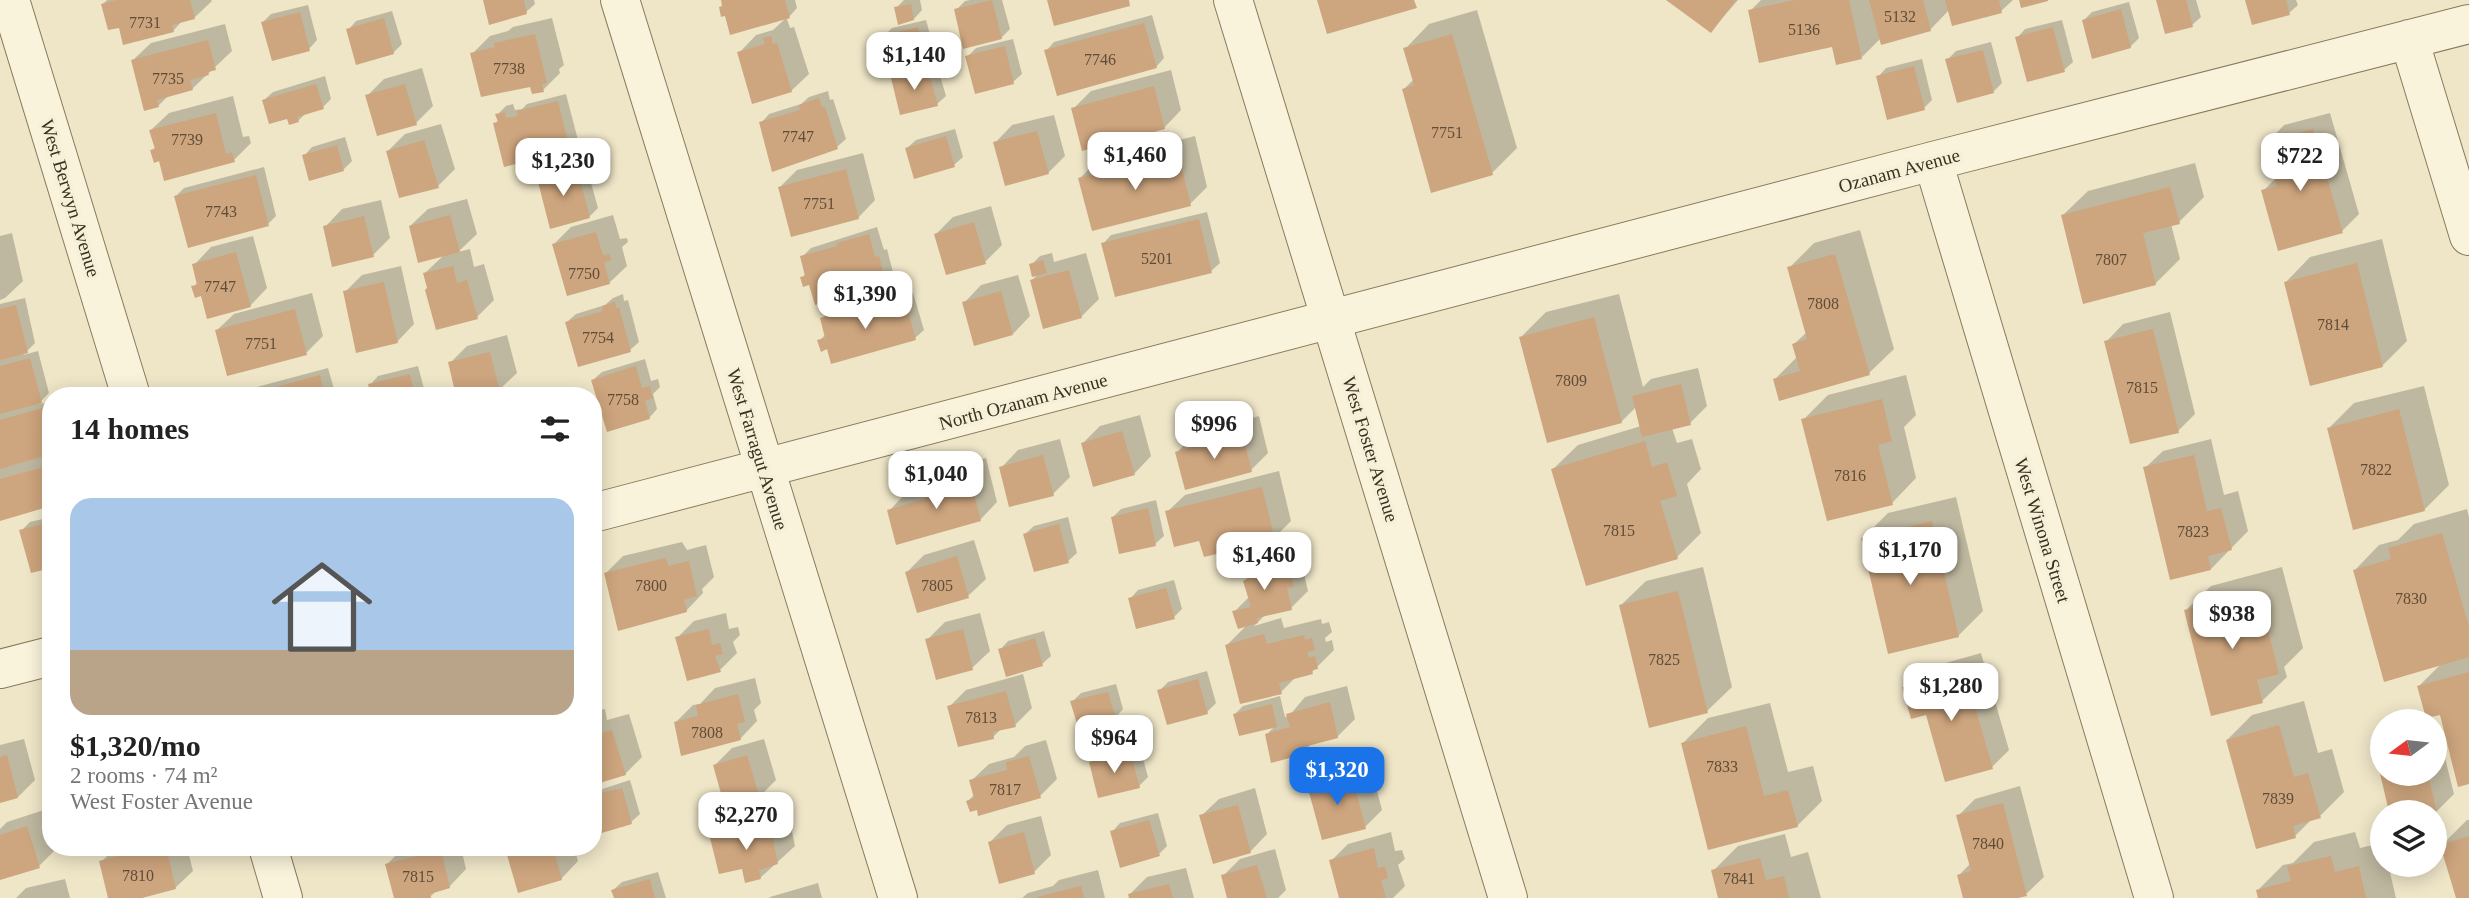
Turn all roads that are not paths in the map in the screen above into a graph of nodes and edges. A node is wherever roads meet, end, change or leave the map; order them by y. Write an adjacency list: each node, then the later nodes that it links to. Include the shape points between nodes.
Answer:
1 (10, 0): 9 (street, West Berwyn Avenue)
2 (620, 0): 10 (street, West Farragut Avenue)
3 (1233, 0): 8 (street, West Foster Avenue)
4 (2469, 24): 5 (street, Ozanam Avenue)
5 (2409, 39): 6 (street, Ozanam Avenue); 7 (street)
6 (1933, 161): 8 (street, Ozanam Avenue); 18 (street, West Winona Street)
7 (2469, 236)
8 (1331, 320): 10 (street, North Ozanam Avenue); 17 (street, West Foster Avenue)
9 (128, 387)
10 (763, 468): 11 (street, North Ozanam Avenue); 16 (street, West Farragut Avenue)
11 (602, 511)
12 (42, 658): 13 (street)
13 (0, 669)
14 (271, 856): 15 (street)
15 (283, 898)
16 (898, 898)
17 (1508, 898)
18 (2154, 898)

